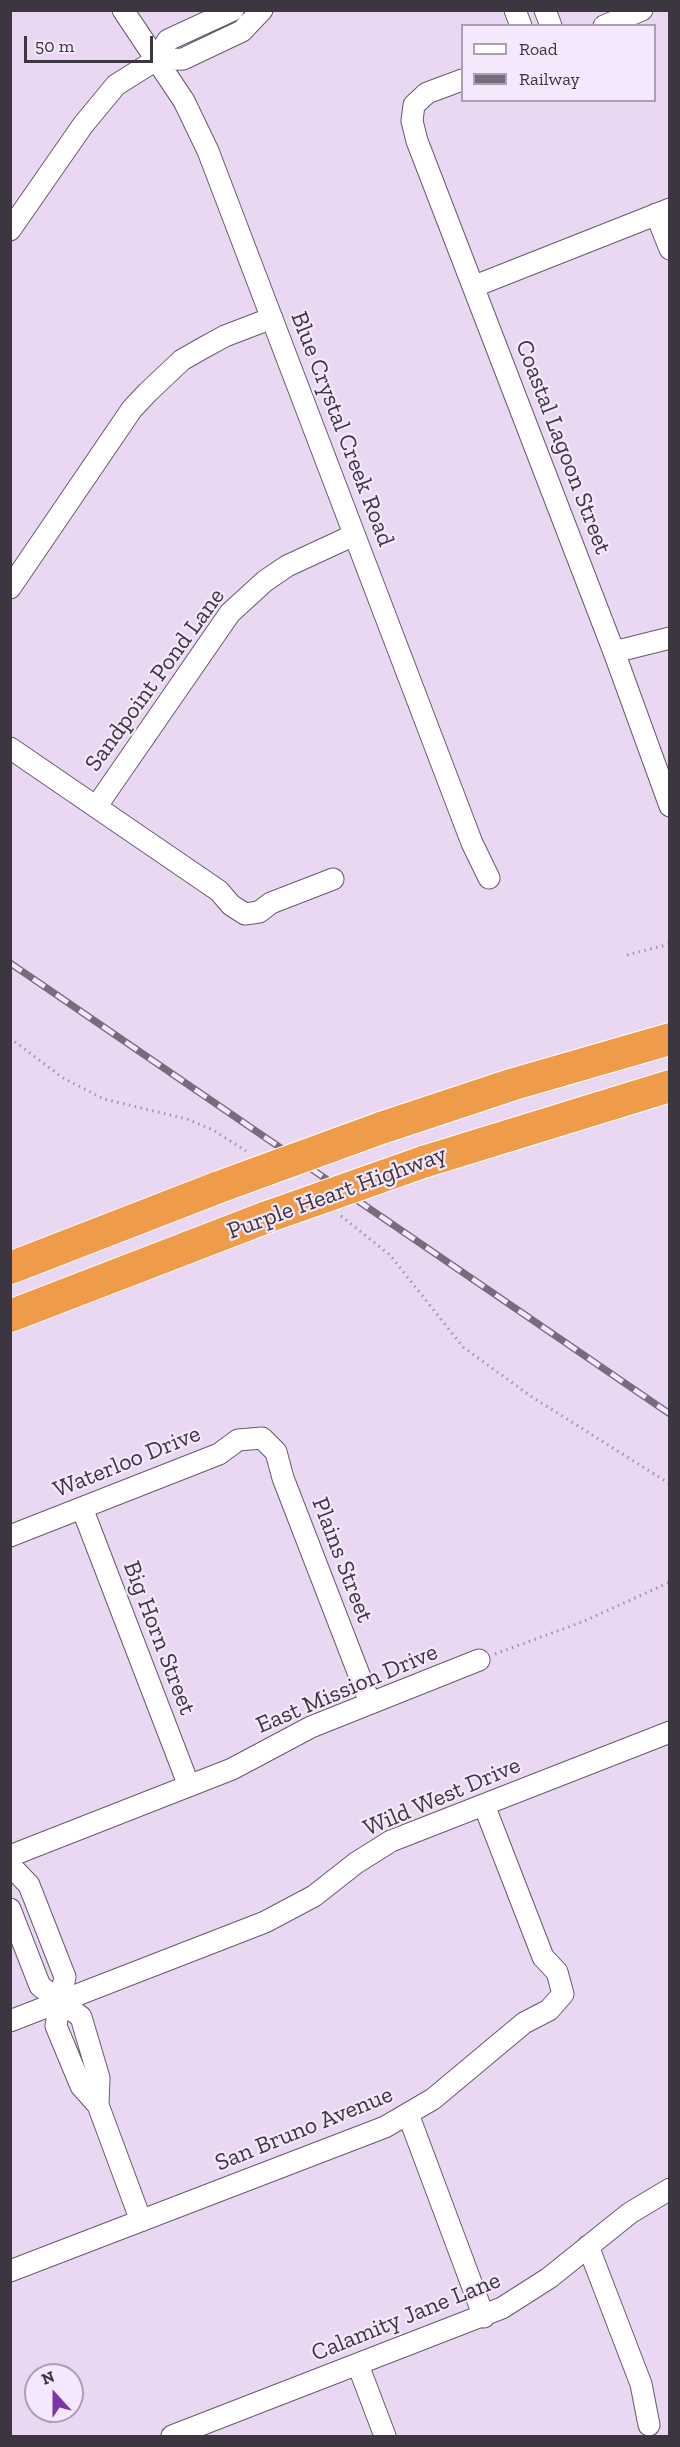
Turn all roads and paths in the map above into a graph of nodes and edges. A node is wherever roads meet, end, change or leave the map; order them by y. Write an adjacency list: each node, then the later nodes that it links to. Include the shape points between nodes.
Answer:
1 (123, 10): 8 (street, Blue Crystal Creek Road)
2 (233, 10): 5 (street)
3 (261, 10): 7 (street, via 242,31)
4 (642, 10): 6 (street)
5 (208, 22): 7 (street); 8 (street, via 168,39)
6 (609, 24)
7 (217, 43): 8 (street, via 183,59)
8 (156, 60): 11 (street, via 116,85 100,102); 14 (street, Blue Crystal Creek Road, via 196,123)
9 (461, 80): 13 (street, Coastal Lagoon Street, via 428,93 414,105 412,122)
10 (663, 211): 12 (street); 13 (street)
11 (10, 230)
12 (669, 249)
13 (475, 286): 18 (street, Coastal Lagoon Street)
14 (272, 318): 15 (street, Blue Crystal Creek Road); 16 (street, via 225,336 182,360 148,392 132,409)
15 (354, 535): 21 (street, Sandpoint Pond Lane, via 287,566 230,613); 22 (street, Blue Crystal Creek Road, via 472,843)
16 (10, 588)
17 (669, 638): 18 (street)
18 (614, 652): 20 (street, Coastal Lagoon Street)
19 (10, 748): 21 (street)
20 (669, 806)
21 (96, 807): 23 (street, via 219,891 245,915)
22 (489, 878)
23 (333, 879)
24 (669, 944): 25 (path)
25 (627, 955)
26 (10, 1038): 29 (path, via 63,1078 105,1099 188,1119)
27 (669, 1039): 31 (highway, Purple Heart Highway, bridge, via 381,1128)
28 (669, 1086): 32 (highway, Purple Heart Highway, bridge, via 423,1162)
29 (255, 1157)
30 (332, 1210): 34 (path, via 390,1255 463,1347 529,1395)
31 (10, 1268)
32 (10, 1316)
33 (262, 1438): 35 (street, Waterloo Drive, via 238,1440 219,1454); 39 (street, Plains Street, via 276,1452)
34 (669, 1484)
35 (82, 1508): 36 (street, Waterloo Drive); 41 (street, Big Horn Street)
36 (10, 1536)
37 (669, 1582): 38 (path, via 582,1622)
38 (479, 1660): 39 (street, East Mission Drive)
39 (370, 1703): 41 (street, East Mission Drive)
40 (669, 1732): 42 (street, Wild West Drive)
41 (189, 1786): 43 (street, East Mission Drive)
42 (484, 1805): 46 (street, Wild West Drive, via 392,1841 314,1896 265,1922); 48 (street, San Bruno Avenue, via 543,1957 557,1972 563,1994 549,2010 524,2023 455,2082)
43 (10, 1856)
44 (10, 1865): 46 (street, via 29,1885 65,1977)
45 (10, 1909): 46 (street, via 40,1986)
46 (60, 2001): 47 (street, Wild West Drive); 50 (street, via 56,2026 81,2086 98,2105)
47 (10, 2020)
48 (408, 2114): 50 (street, San Bruno Avenue, via 362,2137); 53 (street)
49 (669, 2188): 51 (street, Calamity Jane Lane)
50 (141, 2221): 52 (street, San Bruno Avenue)
51 (588, 2246): 53 (street, Calamity Jane Lane, via 534,2290); 55 (street, via 641,2384)
52 (10, 2271)
53 (484, 2317): 54 (street, Calamity Jane Lane)
54 (358, 2365): 56 (street, Calamity Jane Lane); 57 (street)
55 (649, 2425)
56 (172, 2436)
57 (385, 2436)

